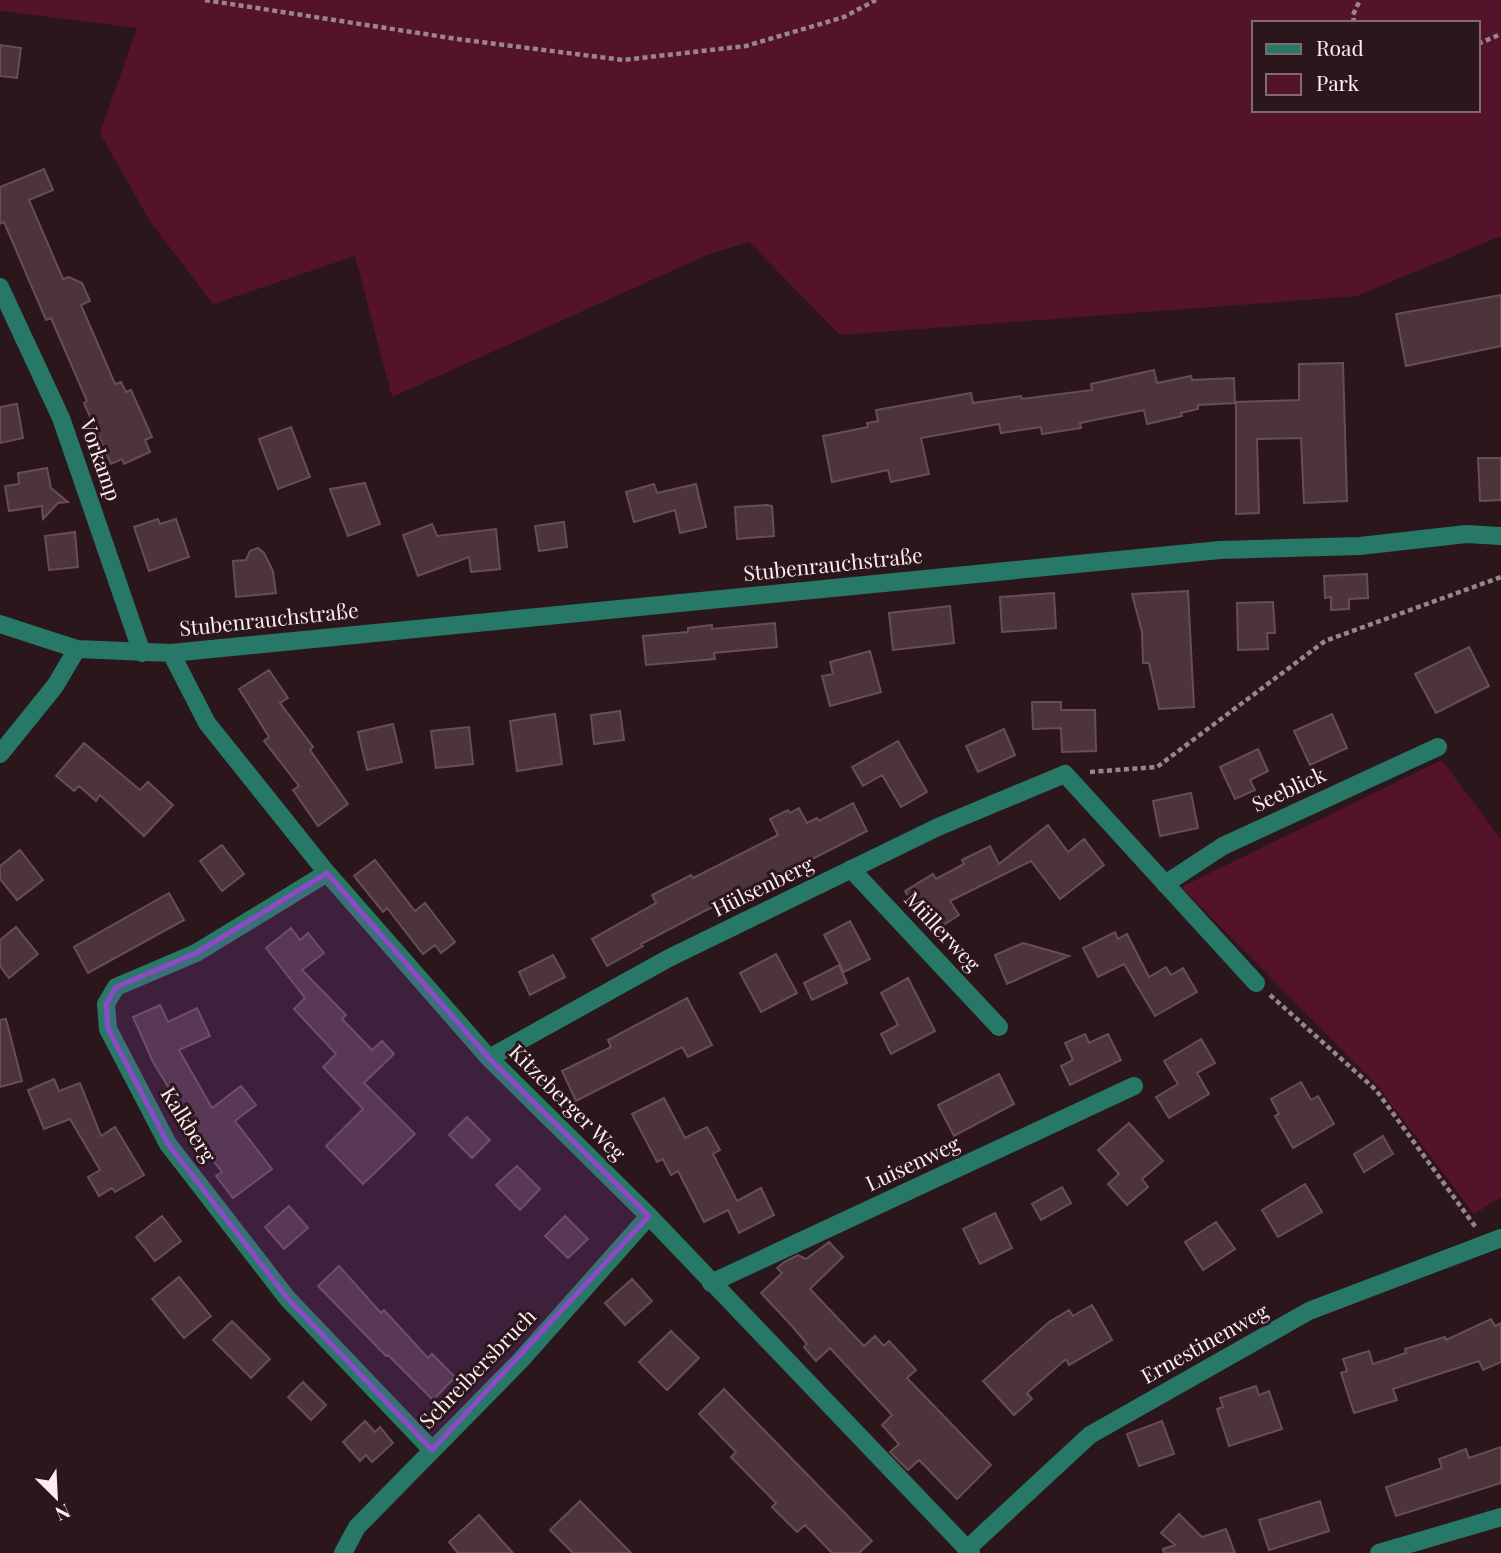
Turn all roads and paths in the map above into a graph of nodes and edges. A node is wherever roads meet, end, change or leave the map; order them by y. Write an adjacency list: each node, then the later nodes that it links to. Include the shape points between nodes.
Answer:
1 (205, 0): 2 (path, via 623,60 746,46 844,17)
2 (876, 0)
3 (1360, 0): 4 (path)
4 (1354, 21)
5 (1501, 34): 6 (path)
6 (1480, 43)
7 (0, 287): 12 (street, Vorkamp, via 61,418)
8 (1501, 536): 13 (street, Stubenrauchstraße, via 1466,534 1360,546 1220,550)
9 (1501, 577): 16 (path, via 1325,641 1157,767)
10 (0, 624): 11 (street, Stubenrauchstraße)
11 (78, 649): 12 (street, Stubenrauchstraße); 15 (street, via 55,686)
12 (142, 653): 13 (street, Stubenrauchstraße)
13 (171, 653): 18 (street, Kitzeberger Weg, via 206,723)
14 (1438, 747): 19 (street, Seeblick, via 1223,846)
15 (0, 754)
16 (1065, 774): 17 (street, Hülsenberg); 19 (street)
17 (851, 869): 21 (street, Müllerweg); 22 (street, Hülsenberg, via 669,958)
18 (327, 873): 22 (street, Kitzeberger Weg); 27 (street, Kalkberg, via 196,953 116,987 106,1004 108,1030 168,1144 287,1298)
19 (1165, 884): 20 (street)
20 (1256, 983): 25 (path, via 1376,1090)
21 (999, 1027)
22 (489, 1058): 24 (street, Kitzeberger Weg)
23 (1134, 1086): 26 (street, Luisenweg)
24 (649, 1216): 26 (street, Kitzeberger Weg); 27 (street, Schreibersbruch, via 520,1361)
25 (1494, 1241): 29 (street, Ernestinenweg, via 1309,1311 1090,1434)
26 (711, 1283): 29 (street, Kitzeberger Weg)
27 (432, 1450): 30 (street, Schreibersbruch, via 357,1527)
28 (1501, 1517): 31 (street)
29 (969, 1551)
30 (343, 1553)
31 (1379, 1553)

